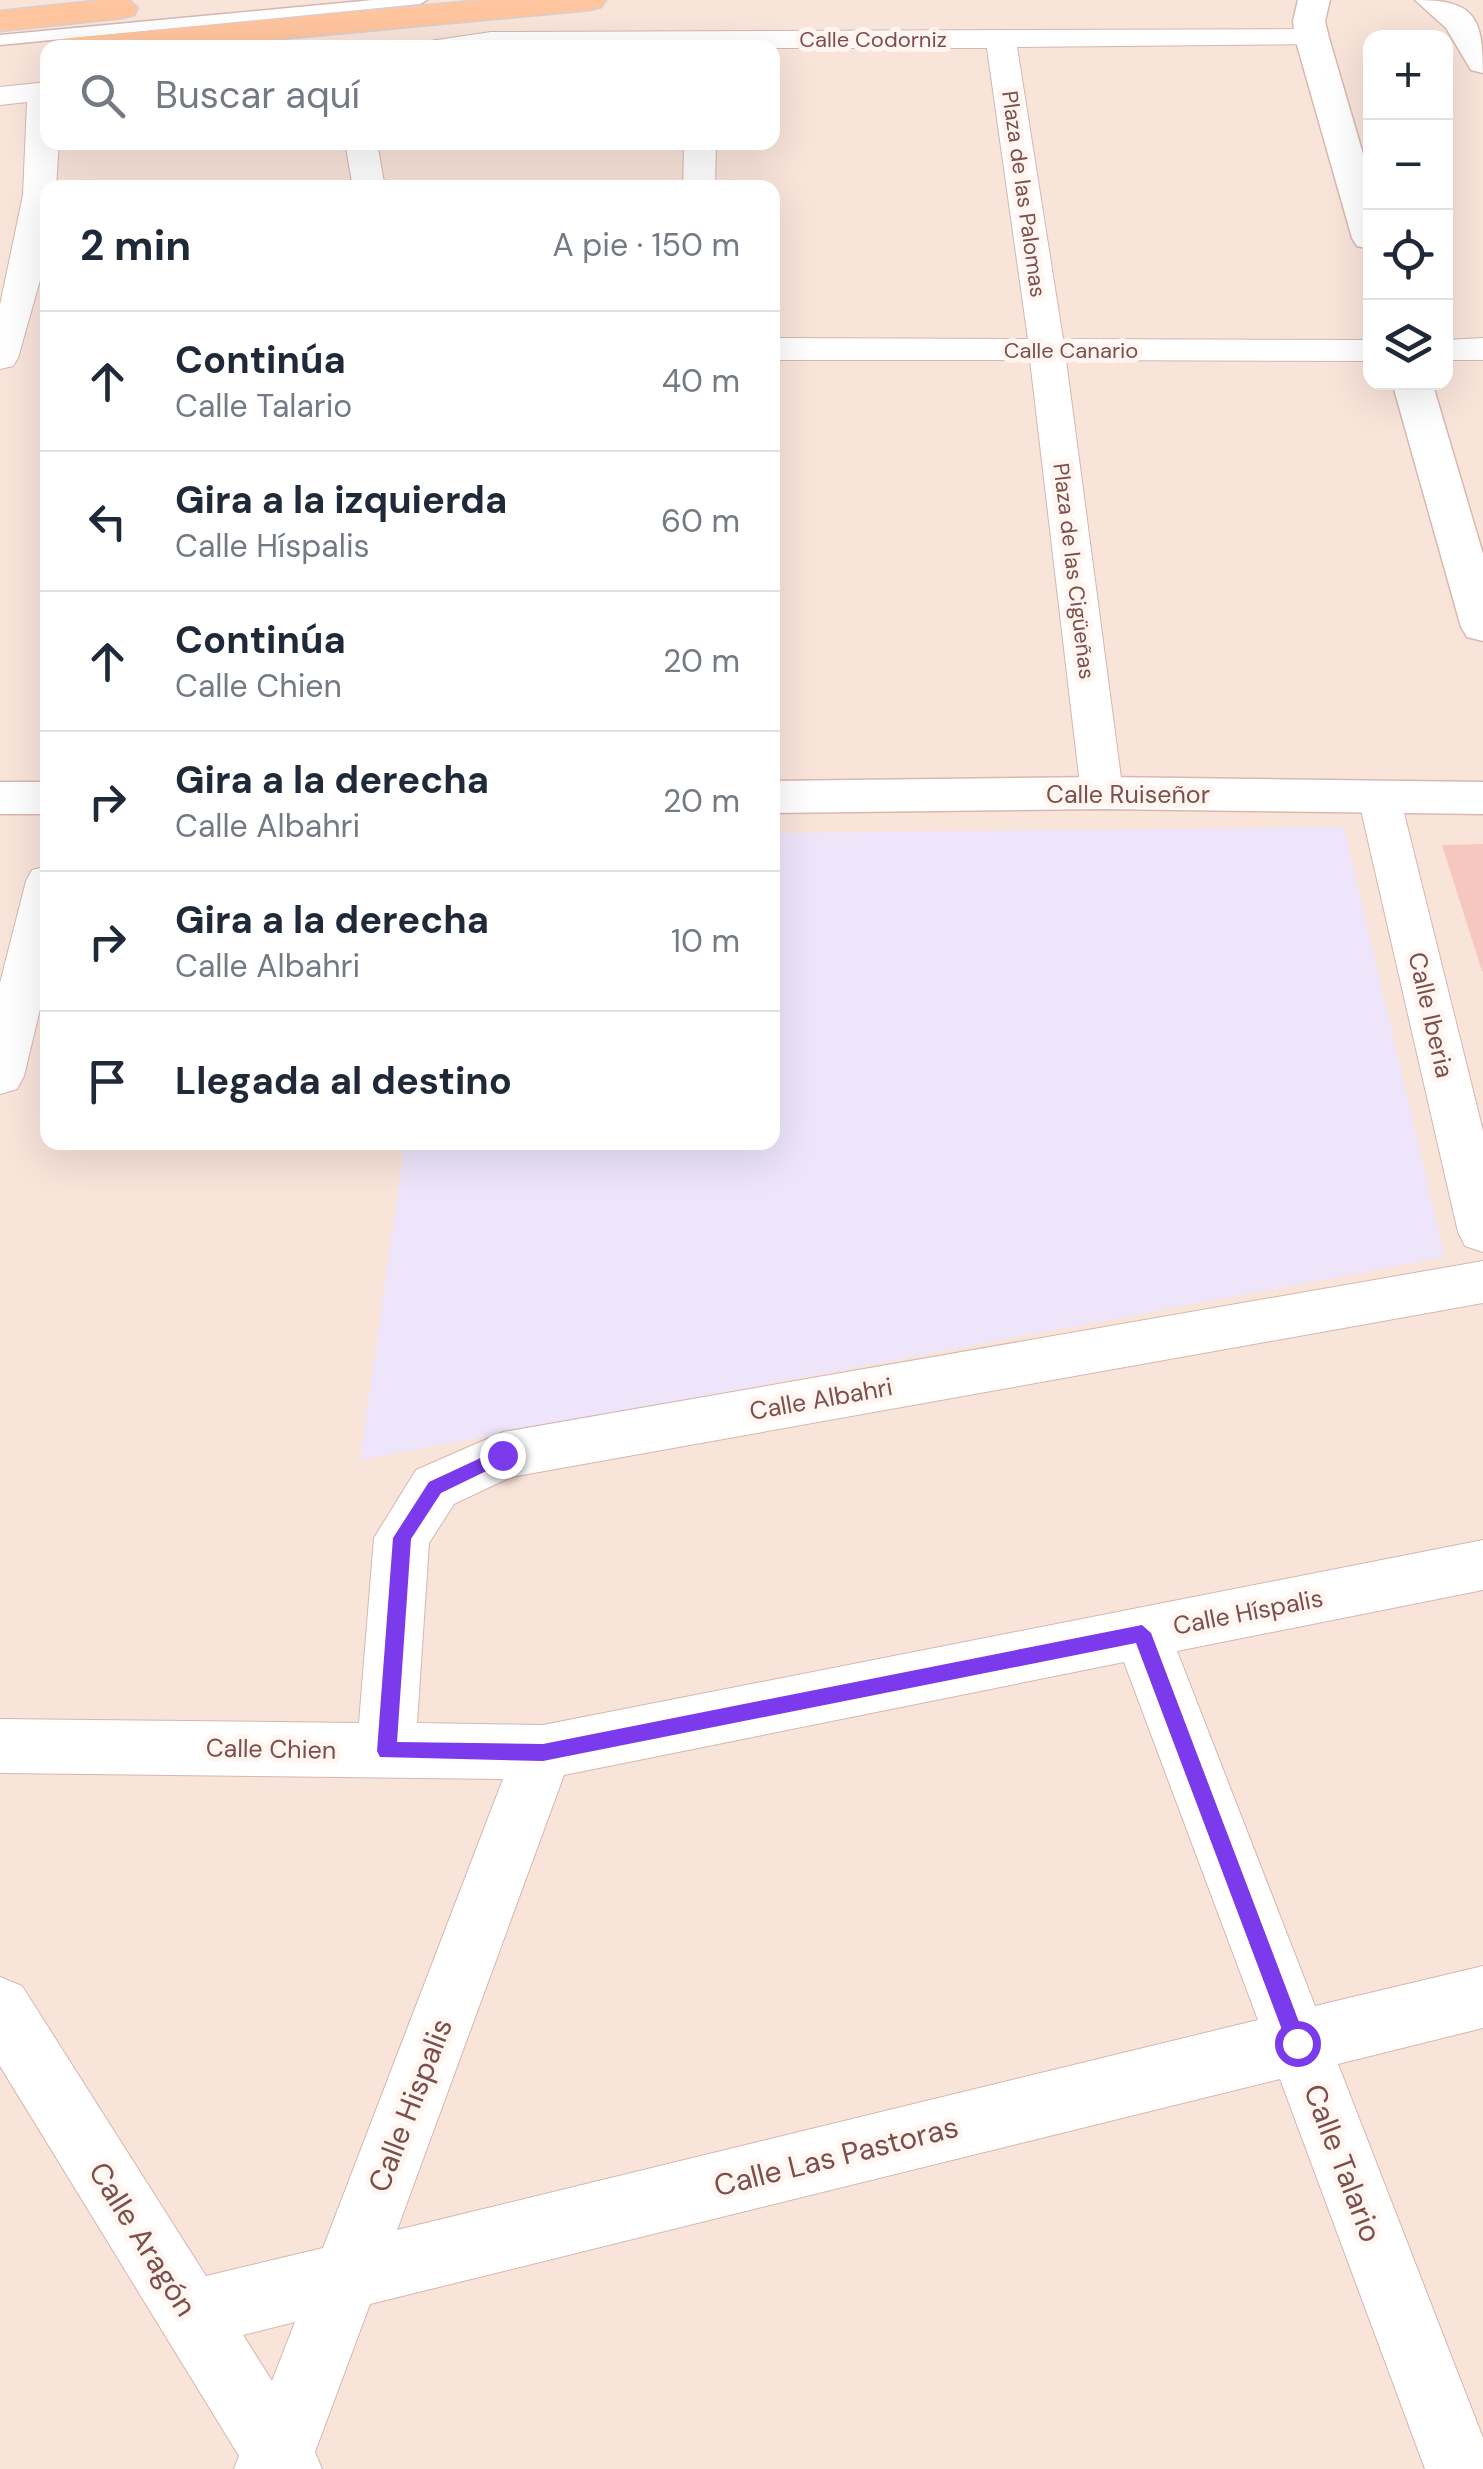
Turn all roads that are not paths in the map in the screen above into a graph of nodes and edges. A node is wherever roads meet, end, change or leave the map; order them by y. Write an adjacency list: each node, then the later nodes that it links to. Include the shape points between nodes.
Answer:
1 (204, 0): 7 (main road)
2 (295, 0): 8 (lane)
3 (420, 0): 11 (lane)
4 (590, 0): 12 (main road)
5 (1314, 0): 9 (street)
6 (1431, 0): 16 (street, via 1459,22)
7 (0, 20)
8 (0, 30)
9 (1312, 38): 10 (street, Calle Codorniz); 26 (street)
10 (1001, 39): 13 (street, Calle Codorniz); 30 (street, Plaza de las Palomas)
11 (0, 40)
12 (157, 40)
13 (780, 42)
14 (40, 51): 15 (main road)
15 (0, 55)
16 (1483, 63)
17 (40, 92): 18 (street)
18 (0, 96)
19 (44, 150): 22 (street)
20 (362, 150): 23 (street)
21 (700, 150): 24 (street)
22 (43, 180)
23 (367, 180)
24 (700, 180)
25 (40, 204): 29 (street)
26 (1363, 214)
27 (780, 349): 30 (street, Calle Canario)
28 (1483, 349): 32 (street)
29 (9, 350)
30 (1047, 350): 31 (street, Calle Canario); 35 (street, Plaza de las Cigüeñas)
31 (1363, 350)
32 (1453, 350)
33 (1414, 390): 34 (street)
34 (1483, 627)
35 (1102, 793): 36 (street, Calle Ruiseñor); 37 (street, Calle Ruiseñor)
36 (780, 796)
37 (1380, 797): 40 (street, Calle Ruiseñor); 43 (street, Calle Iberia)
38 (0, 798): 39 (street)
39 (40, 798)
40 (1483, 798)
41 (40, 913): 42 (street)
42 (0, 1072)
43 (1482, 1220)
44 (1483, 1282): 48 (street, Calle Albahri, via 502,1455 435,1487 402,1538)
45 (1483, 1565): 46 (street, Calle Híspalis)
46 (1142, 1633): 49 (street, Calle Híspalis); 52 (street, Calle Talario)
47 (0, 1746): 48 (street, Calle Chien)
48 (386, 1751): 49 (street, Calle Chien)
49 (543, 1752): 53 (street, Calle Hispalis)
50 (1483, 1997): 52 (street, Calle Las Pastoras)
51 (0, 2008): 54 (street, Calle Aragón)
52 (1297, 2043): 53 (street, Calle Las Pastoras); 56 (street, Calle Talario)
53 (346, 2276): 54 (street, Calle Las Pastoras); 55 (street, Calle Hispalis)
54 (190, 2314): 55 (street, Calle Aragón)
55 (278, 2465)
56 (1460, 2469)

